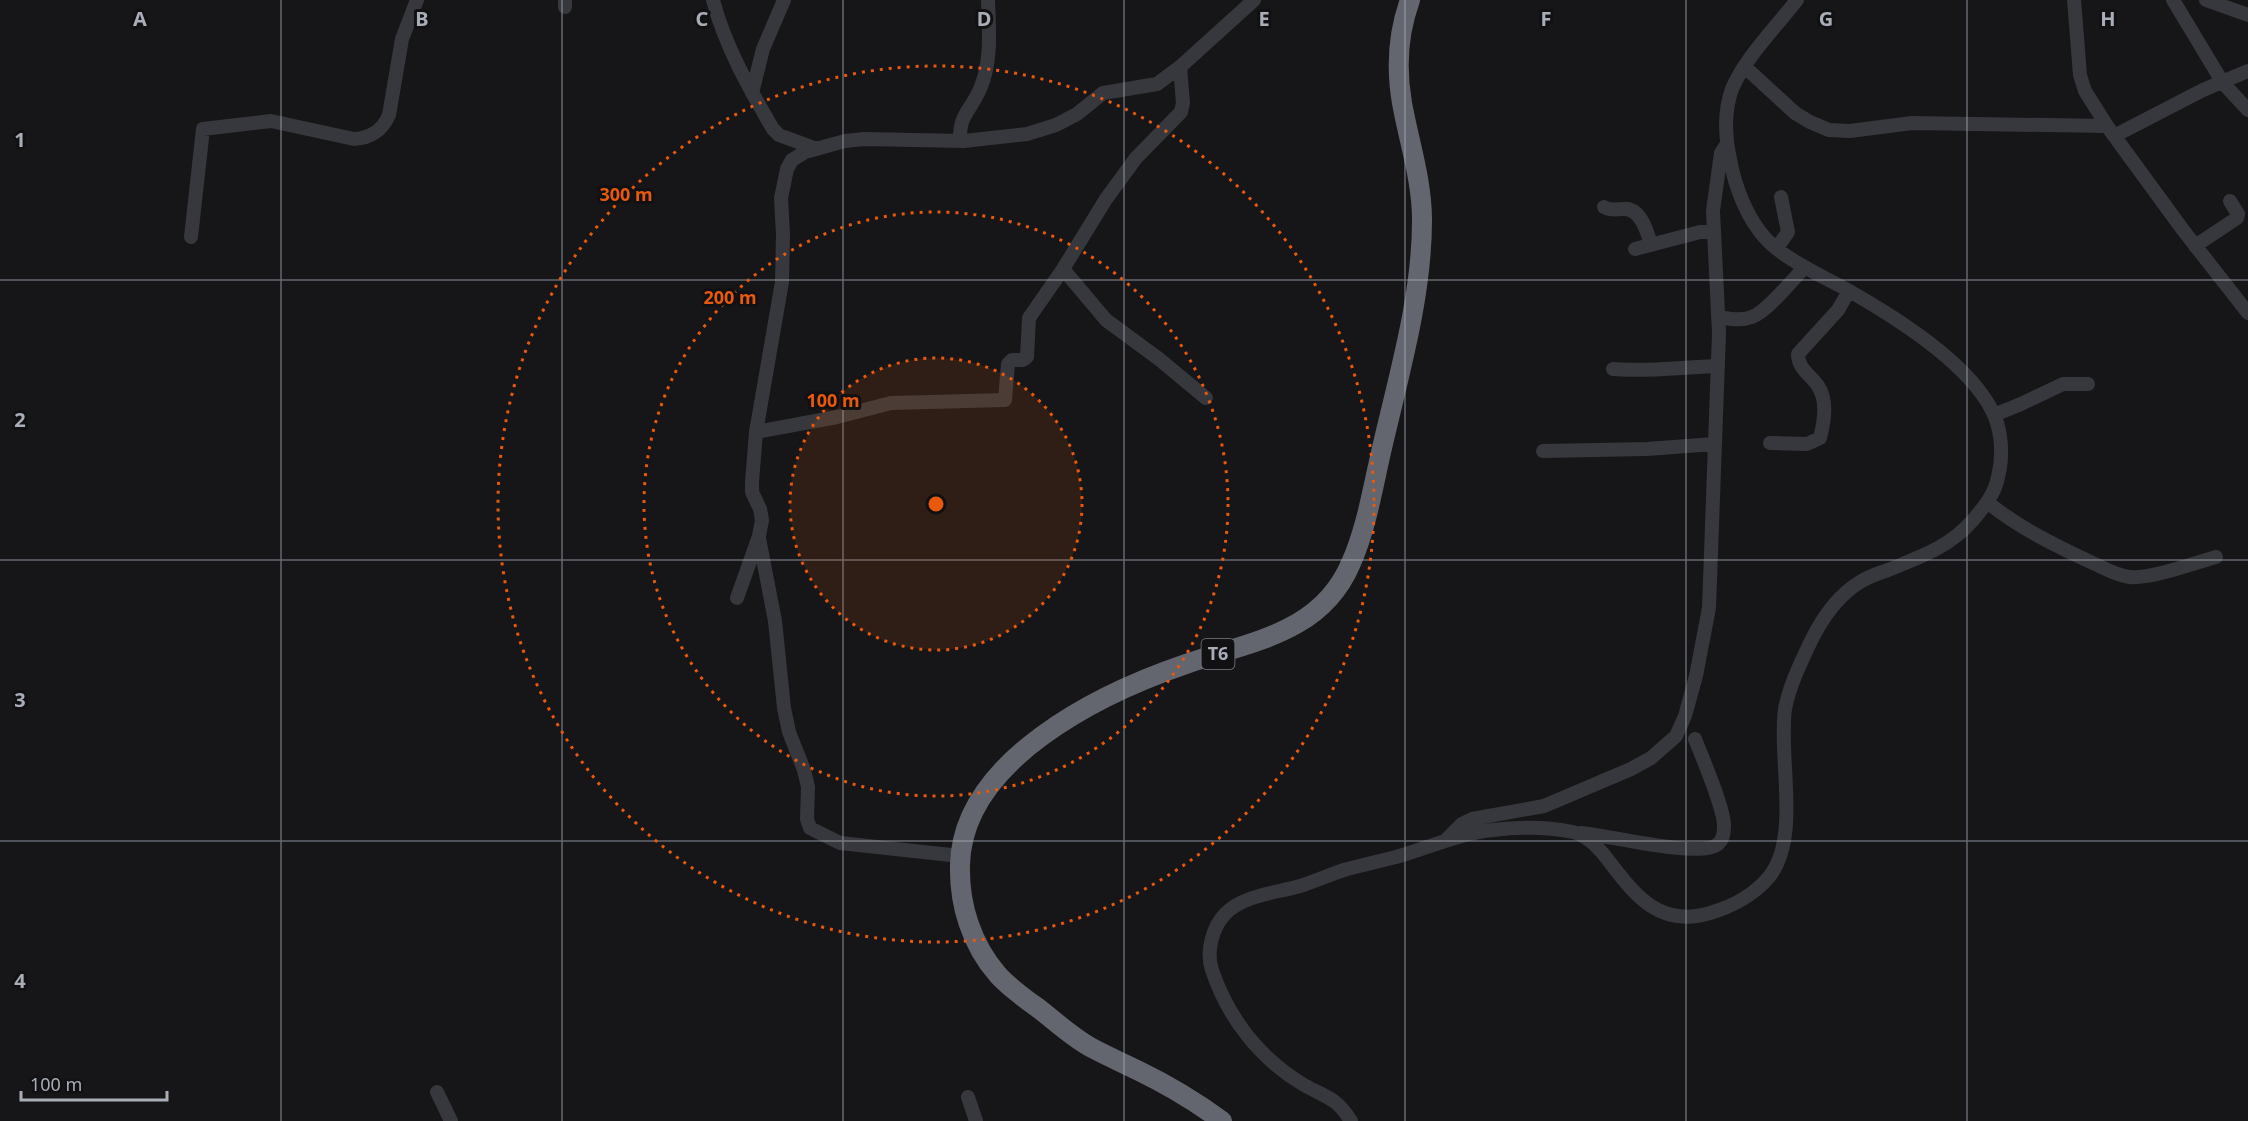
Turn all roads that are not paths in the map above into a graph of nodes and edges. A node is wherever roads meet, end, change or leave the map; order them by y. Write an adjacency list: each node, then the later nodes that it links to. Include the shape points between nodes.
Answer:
1 (417, 0): 26 (street, via 402,39 389,115 377,132 354,139 271,122 203,129)
2 (713, 0): 16 (street, via 735,61)
3 (784, 0): 16 (street, via 763,49)
4 (988, 0): 19 (street, via 986,64 980,89 962,120)
5 (1254, 0): 12 (street)
6 (1410, 0): 52 (highway, T6, via 1400,33 1398,77 1419,188 1420,252 1414,304 1365,520 1343,581 1326,604 1301,623 1275,636 1138,683 1041,737 989,783 964,831)
7 (1797, 0): 13 (street)
8 (2074, 0): 18 (street, via 2080,75 2085,91)
9 (2173, 0): 15 (street)
10 (2206, 0): 11 (street)
11 (2248, 15)
12 (1180, 67): 19 (street, via 1157,84 1103,93 1077,114 1046,128 1027,134); 32 (street, via 1181,112 1136,158)
13 (1745, 67): 18 (street, via 1794,113 1829,130 1912,123); 20 (street, via 1726,113)
14 (2248, 72): 15 (street)
15 (2223, 83): 17 (street); 18 (street)
16 (752, 93): 21 (street, via 776,133)
17 (2248, 110)
18 (2110, 131): 28 (street)
19 (960, 141): 21 (street, via 864,139)
20 (1727, 144): 25 (street, via 1721,153); 29 (street, via 1736,186 1746,207 1755,225)
21 (817, 149): 41 (street, via 796,156 787,169 781,198 782,282)
22 (1781, 197): 29 (street, via 1788,232)
23 (2230, 201): 28 (street, via 2237,218)
24 (1604, 207): 27 (street, via 1635,211)
25 (1714, 232): 27 (street); 35 (street)
26 (191, 237)
27 (1651, 244): 30 (street)
28 (2195, 246): 34 (street)
29 (1777, 248): 31 (street)
30 (1635, 249)
31 (1805, 267): 33 (street); 35 (street, via 1753,317)
32 (1063, 269): 39 (street, via 1106,320); 41 (street, via 1029,318 1027,357 1008,364 1003,401 891,403)
33 (1849, 291): 40 (street, via 1892,317 1962,372); 42 (street, via 1838,310 1798,354 1800,366 1817,384 1823,399 1820,438 1807,444)
34 (2248, 312)
35 (1718, 317): 36 (street)
36 (1718, 366): 37 (street, via 1659,371); 43 (street)
37 (1613, 369)
38 (2088, 384): 40 (street, via 2063,384)
39 (1206, 399)
40 (1994, 415): 45 (street, via 2001,457 1998,477)
41 (756, 432): 46 (street, via 752,482 762,520)
42 (1770, 443)
43 (1714, 444): 44 (street); 51 (street, via 1708,608 1696,676 1676,736 1631,769 1544,806 1472,819)
44 (1543, 452)
45 (1987, 502): 47 (street, via 2044,539 2129,577); 50 (street, via 1947,544 1863,580 1844,594 1817,630 1793,681 1786,708 1781,856 1759,888 1716,911 1700,916 1670,916 1646,903 1597,845)
46 (759, 536): 48 (street); 52 (street, via 775,621 784,708 808,787 810,828 840,843)
47 (2216, 557)
48 (737, 598)
49 (1695, 739): 50 (street, via 1724,821 1723,837 1718,844 1692,850)
50 (1579, 832): 51 (street, via 1488,830)
51 (1445, 841): 58 (street, via 1248,900 1224,915 1214,930 1209,962 1232,1017 1273,1063 1335,1100)
52 (960, 856): 57 (highway, T6, via 962,903 970,929 998,975 1089,1047 1189,1098)
53 (437, 1092): 55 (street)
54 (968, 1097): 56 (street)
55 (451, 1121)
56 (976, 1121)
57 (1222, 1121)
58 (1351, 1121)

